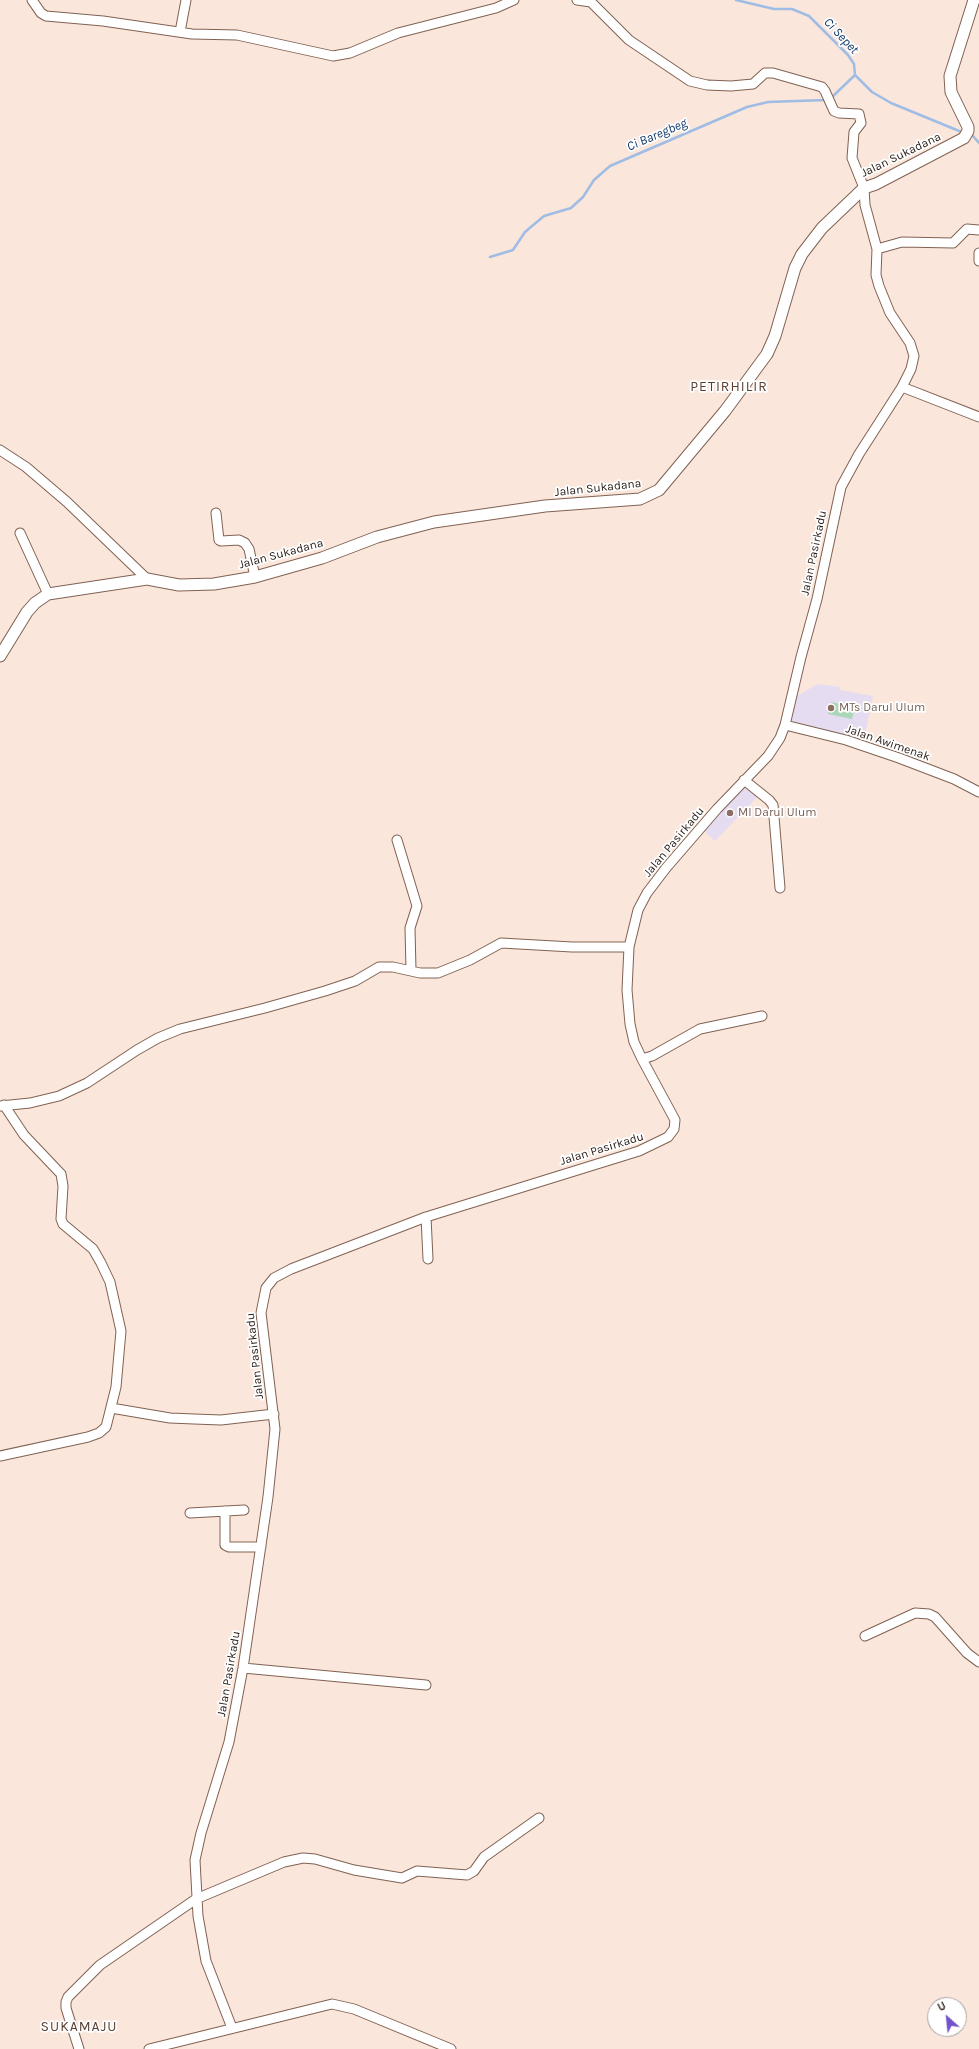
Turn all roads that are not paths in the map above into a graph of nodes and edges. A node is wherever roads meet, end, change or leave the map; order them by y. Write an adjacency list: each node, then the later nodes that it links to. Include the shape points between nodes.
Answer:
1 (32, 0): 6 (street, via 46,16)
2 (186, 0): 6 (street)
3 (514, 0): 6 (street, via 496,8 398,33 333,56 246,37)
4 (577, 0): 7 (street, Jalan Pasirkadu, via 591,2 629,40 690,81 708,85 753,84 769,72 822,87 836,112 856,113 861,118 861,123 854,132 852,158)
5 (974, 0): 7 (main road, Jalan Sukadana, via 950,76 950,92 966,122 966,135)
6 (180, 32)
7 (864, 188): 9 (street, Jalan Pasirkadu, via 865,205); 17 (main road, Jalan Sukadana, via 822,228 802,254 767,354 725,411 655,493 640,499 545,506 434,522 377,537 322,558)
8 (979, 230): 9 (street, via 967,228 953,243 902,242)
9 (877, 249): 12 (street, Jalan Pasirkadu, via 876,275 879,286 890,314 910,343 914,356)
10 (979, 253): 11 (street)
11 (979, 261)
12 (902, 387): 13 (street); 21 (street, Jalan Pasirkadu, via 859,454 842,486 819,592)
13 (979, 417)
14 (0, 450): 18 (street, via 26,467 67,502)
15 (216, 513): 17 (street, via 219,540 240,540 245,543)
16 (20, 533): 19 (street)
17 (255, 577): 18 (main road, Jalan Sukadana, via 214,584 179,585)
18 (146, 579): 19 (main road, Jalan Sukadana)
19 (48, 594): 20 (main road, via 27,612)
20 (0, 656)
21 (785, 725): 22 (street, Jalan Pasirkadu, via 773,749); 23 (street, Jalan Awimenak, via 846,740 954,779)
22 (744, 780): 25 (street, via 773,805); 26 (street, Jalan Pasirkadu, via 647,893 638,910)
23 (979, 792)
24 (397, 840): 27 (street, via 417,906 410,928)
25 (780, 888)
26 (629, 947): 27 (street, via 501,943 470,960 438,973); 29 (street, Jalan Pasirkadu, via 627,990 630,1024 634,1042)
27 (411, 970): 30 (street, via 379,967 355,981 265,1008 180,1029 158,1038 110,1069 59,1096)
28 (762, 1016): 29 (street, via 700,1028 652,1056)
29 (642, 1059): 31 (street, Jalan Pasirkadu, via 675,1120 674,1129 668,1137 639,1151)
30 (2, 1106): 33 (street, via 24,1135 61,1174 63,1224 93,1249 110,1282 121,1331 116,1387)
31 (426, 1217): 32 (street); 34 (street, Jalan Pasirkadu, via 291,1270 274,1278 266,1288 261,1313)
32 (428, 1259)
33 (111, 1408): 34 (street, via 170,1418 221,1420); 35 (street, via 106,1427 99,1433)
34 (274, 1414): 39 (street, Jalan Pasirkadu, via 275,1429)
35 (0, 1456)
36 (244, 1510): 37 (street)
37 (225, 1511): 38 (street); 39 (street, via 225,1545)
38 (190, 1513)
39 (261, 1547): 42 (street, Jalan Pasirkadu)
40 (865, 1636): 41 (street, via 915,1613 929,1614)
41 (979, 1662)
42 (243, 1668): 43 (street); 45 (street, Jalan Pasirkadu, via 229,1742 195,1860)
43 (426, 1685)
44 (539, 1818): 45 (street, via 484,1857 474,1871 467,1875 417,1871 402,1878 303,1858 284,1862)
45 (196, 1899): 46 (street, Jalan Pasirkadu, via 206,1961); 47 (street, via 100,1965 68,1997 66,2008)
46 (232, 2028): 48 (street); 49 (street, via 332,2004 354,2008)
47 (78, 2049)
48 (149, 2049)
49 (451, 2049)

